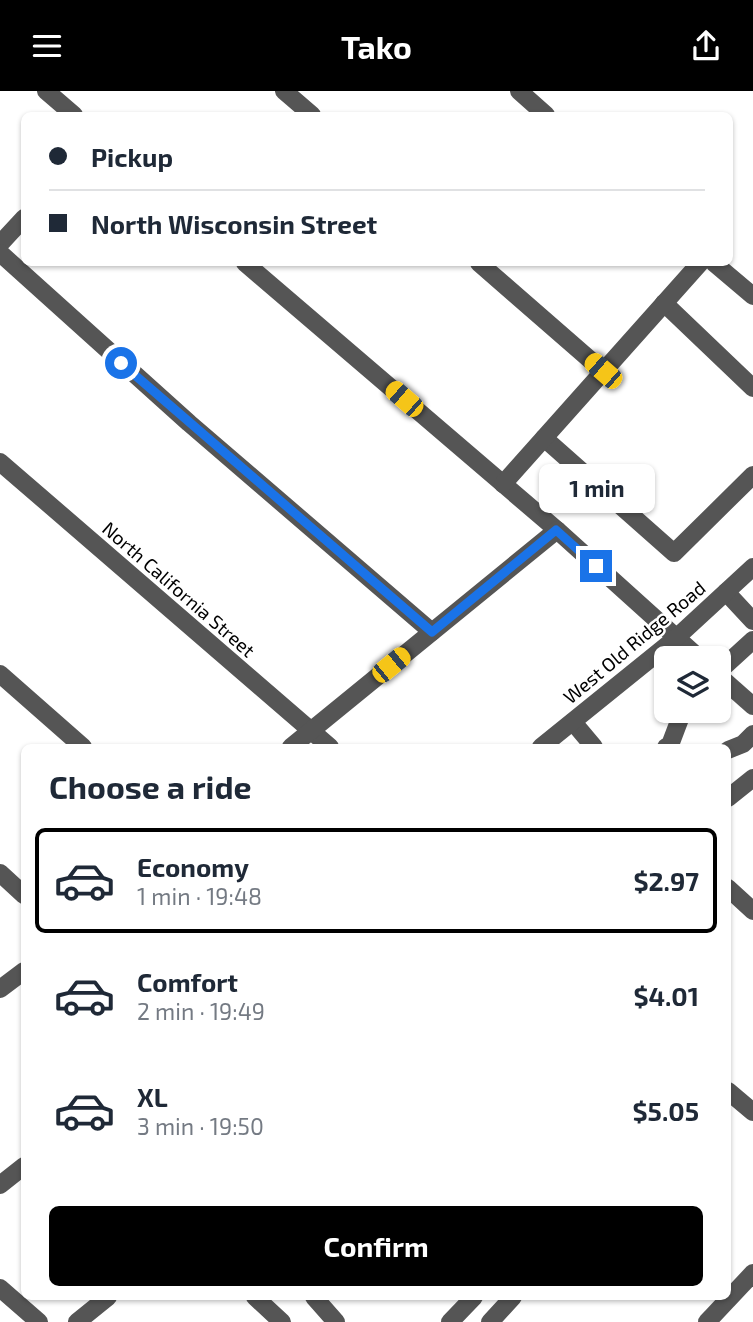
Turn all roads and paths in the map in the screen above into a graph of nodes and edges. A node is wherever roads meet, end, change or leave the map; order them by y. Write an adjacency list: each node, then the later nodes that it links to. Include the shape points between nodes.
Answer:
1 (46, 91): 4 (street)
2 (284, 91): 5 (street)
3 (519, 91): 6 (street)
4 (70, 112)
5 (308, 112)
6 (543, 112)
7 (21, 221): 8 (street)
8 (0, 244)
9 (0, 253): 26 (street)
10 (249, 266): 21 (street)
11 (482, 266): 16 (street)
12 (697, 266): 15 (street)
13 (718, 266): 14 (street)
14 (753, 296)
15 (664, 303): 16 (street); 17 (street)
16 (603, 371): 18 (street)
17 (753, 388)
18 (544, 439): 20 (street, via 674,553); 21 (street)
19 (0, 462): 36 (street, North California Street)
20 (753, 475)
21 (503, 484): 22 (street)
22 (556, 530): 26 (street); 27 (street)
23 (753, 567): 24 (street, West Old Ridge Road)
24 (726, 592): 25 (street); 27 (street, West Old Ridge Road)
25 (753, 621)
26 (432, 632): 36 (street)
27 (676, 638): 29 (street); 34 (street, West Old Ridge Road)
28 (753, 640): 30 (street)
29 (685, 646)
30 (731, 662)
31 (0, 674): 37 (street)
32 (731, 685): 33 (street)
33 (753, 706)
34 (573, 722): 40 (street, West Old Ridge Road); 41 (street)
35 (679, 723): 42 (street)
36 (311, 730): 38 (street); 39 (street, North California Street)
37 (80, 744)
38 (295, 744)
39 (327, 744)
40 (545, 744)
41 (591, 744)
42 (672, 744)
43 (753, 778): 44 (street)
44 (731, 795)
45 (0, 873): 47 (street)
46 (731, 891): 48 (street)
47 (21, 892)
48 (753, 911)
49 (21, 973): 50 (street)
50 (0, 989)
51 (731, 1094): 52 (street)
52 (753, 1112)
53 (21, 1169): 54 (street)
54 (0, 1185)
55 (753, 1273): 57 (street)
56 (0, 1289): 65 (street)
57 (731, 1296)
58 (104, 1300): 66 (street)
59 (258, 1300): 67 (street)
60 (317, 1300): 68 (street)
61 (471, 1300): 69 (street)
62 (511, 1300): 64 (street)
63 (728, 1300): 70 (street)
64 (499, 1319)
65 (39, 1322)
66 (77, 1322)
67 (282, 1322)
68 (336, 1322)
69 (450, 1322)
70 (707, 1322)

